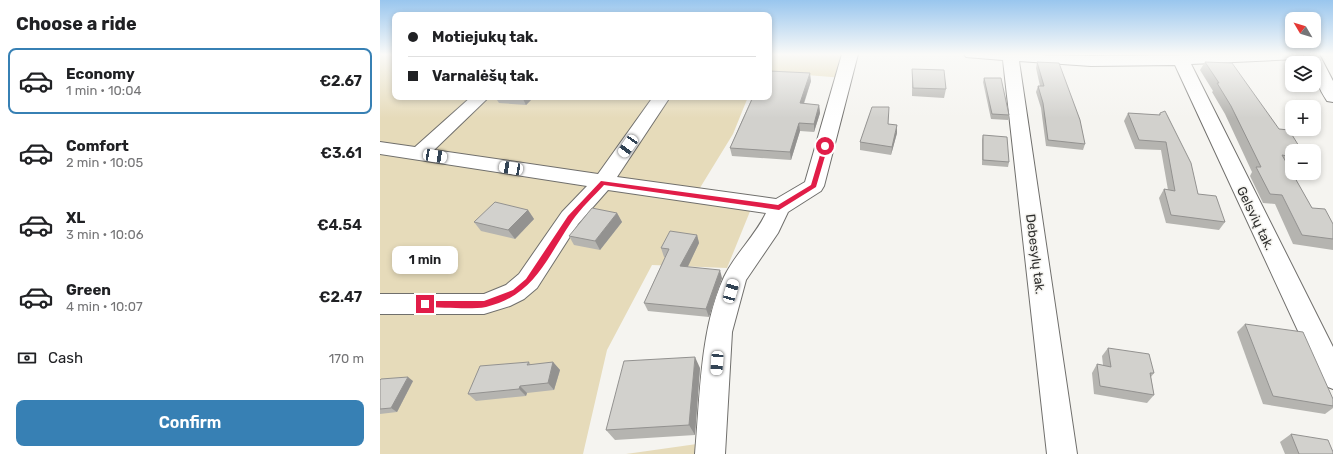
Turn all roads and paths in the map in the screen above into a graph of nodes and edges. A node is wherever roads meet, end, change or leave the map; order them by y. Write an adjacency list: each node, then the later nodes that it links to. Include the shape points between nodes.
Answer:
1 (844, 75): 11 (street, via 814,186)
2 (1013, 75): 15 (street, Debesylų tak.)
3 (1198, 75): 13 (street, Gelsvių tak.)
4 (1322, 75): 5 (street)
5 (1333, 97)
6 (478, 100): 9 (street)
7 (660, 100): 10 (street)
8 (380, 148): 9 (street)
9 (420, 153): 10 (street)
10 (603, 182): 11 (street); 12 (street, via 570,218 528,282 515,292 484,304)
11 (779, 207): 14 (street, via 770,227 735,278 719,332)
12 (380, 304)
13 (1333, 376)
14 (710, 454)
15 (1062, 454)

